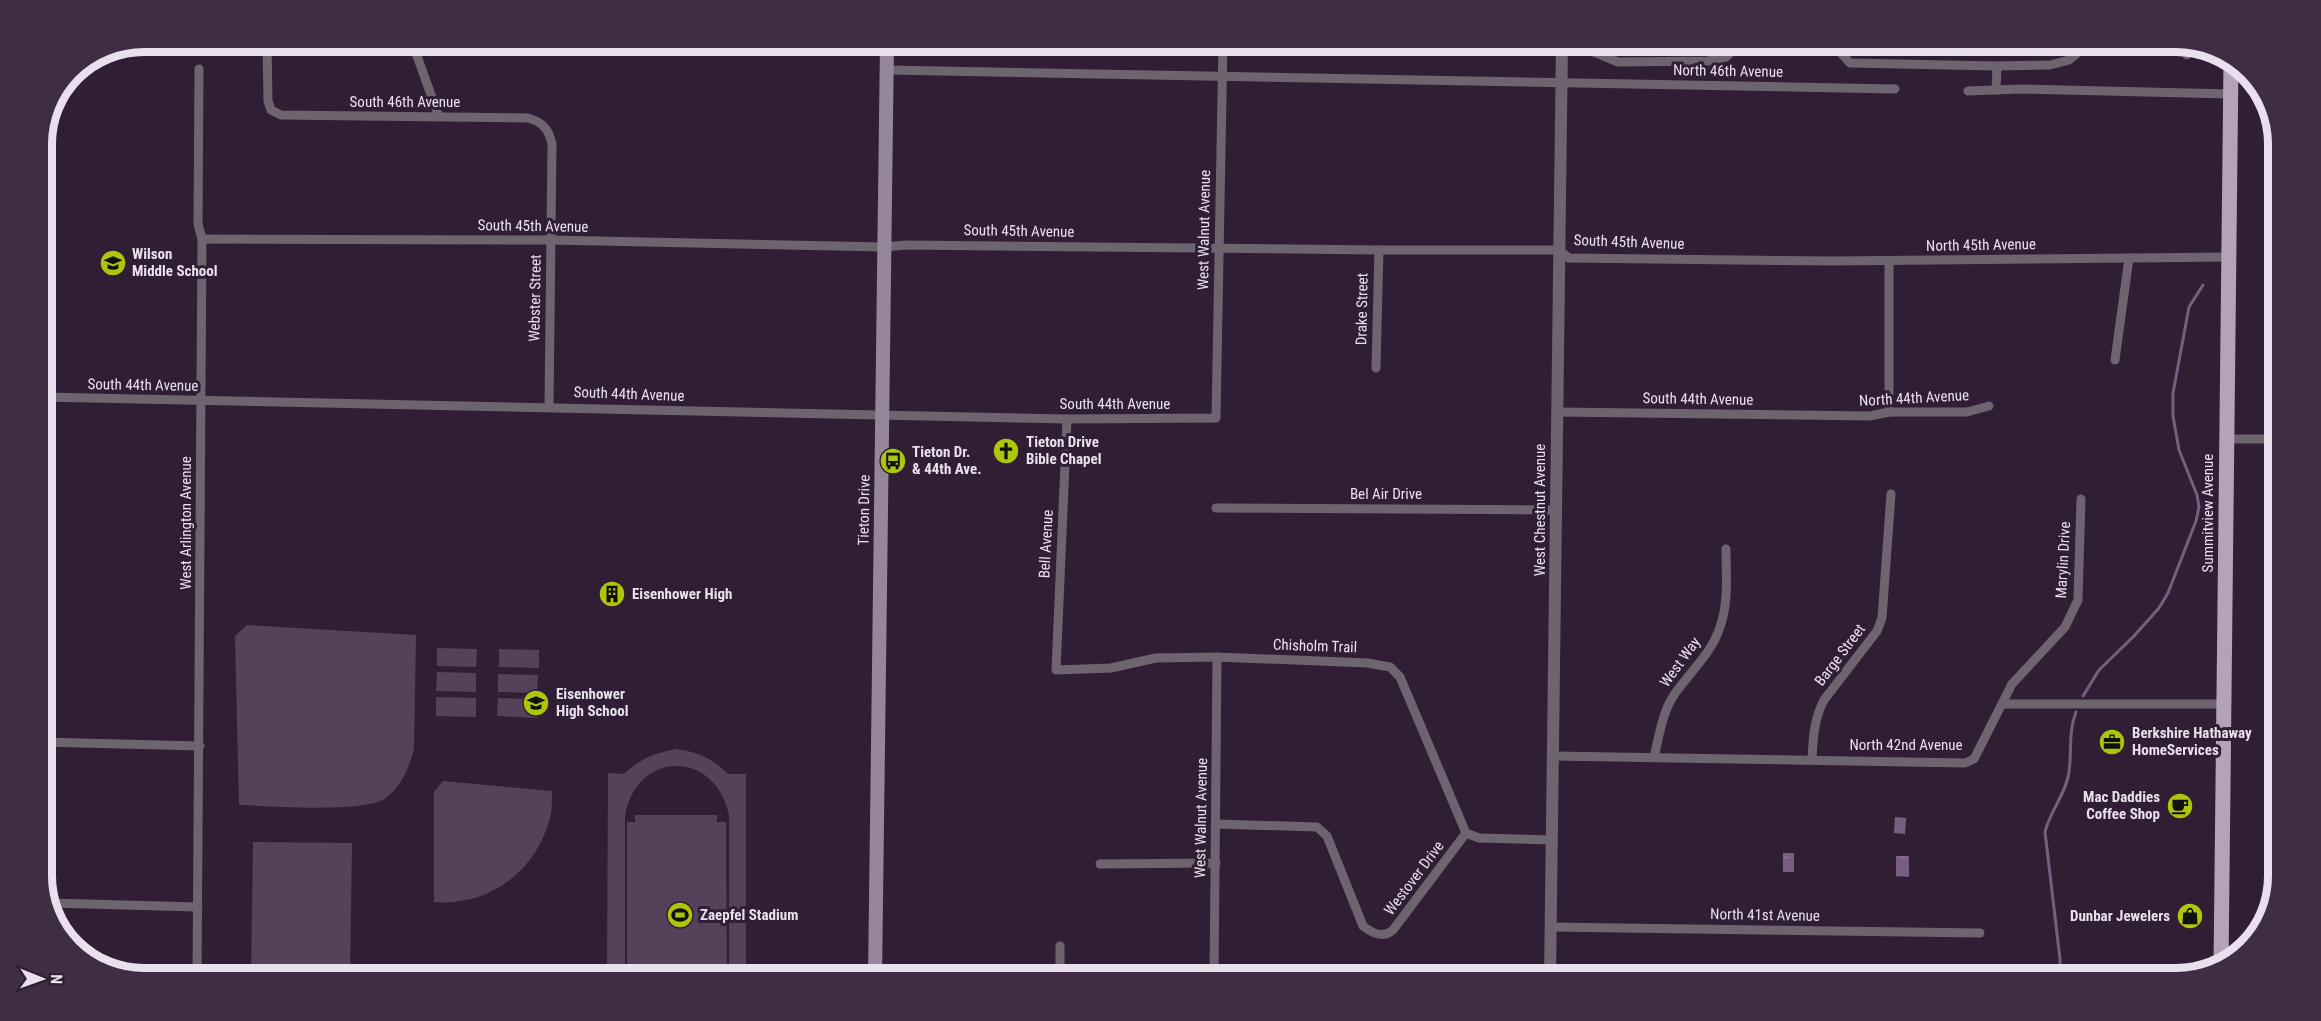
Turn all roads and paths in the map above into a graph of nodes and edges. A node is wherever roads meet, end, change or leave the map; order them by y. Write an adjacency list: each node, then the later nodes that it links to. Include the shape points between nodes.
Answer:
1 (267, 52): 20 (street, South 46th Avenue, via 268,101 271,110 281,115)
2 (416, 52): 20 (street)
3 (887, 52): 12 (main road, Tieton Drive)
4 (1223, 52): 14 (street, West Walnut Avenue)
5 (1562, 52): 15 (street, West Chestnut Avenue)
6 (1594, 52): 7 (street, via 1618,62 1708,61)
7 (1731, 52)
8 (1840, 52): 10 (street, via 1850,63)
9 (2078, 52): 10 (street, via 2069,60 2050,65)
10 (1996, 66): 17 (street)
11 (199, 69): 22 (street, West Arlington Avenue, via 198,224)
12 (887, 70): 14 (street); 24 (main road, Tieton Drive)
13 (2231, 70): 19 (main road, Summitview Avenue)
14 (1223, 75): 15 (street); 25 (street, West Walnut Avenue)
15 (1562, 83): 16 (street, North 46th Avenue); 27 (street, West Chestnut Avenue)
16 (1894, 89)
17 (1996, 90): 18 (street); 19 (street)
18 (1968, 91)
19 (2230, 94): 28 (main road, Summitview Avenue)
20 (439, 117): 21 (street, South 46th Avenue, via 528,117)
21 (539, 122): 23 (street, Webster Street, via 547,129 552,144)
22 (202, 239): 23 (street, South 45th Avenue); 35 (street, West Arlington Avenue)
23 (551, 240): 24 (street, South 45th Avenue); 37 (street, Webster Street)
24 (884, 248): 25 (street, South 45th Avenue, via 906,245); 40 (main road, Tieton Drive)
25 (1218, 249): 26 (street, South 45th Avenue); 42 (street, West Walnut Avenue)
26 (1378, 250): 27 (street, South 45th Avenue); 33 (street, Drake Street)
27 (1557, 250): 30 (street, South 45th Avenue, via 1569,258); 38 (street, West Chestnut Avenue)
28 (2230, 257): 29 (street, North 45th Avenue); 44 (main road, Summitview Avenue)
29 (2129, 258): 31 (street, North 45th Avenue); 32 (street)
30 (1833, 261): 31 (street, North 45th Avenue)
31 (1889, 261): 39 (street)
32 (2115, 360)
33 (1376, 368)
34 (53, 397): 35 (street, South 44th Avenue)
35 (202, 401): 37 (street, South 44th Avenue); 56 (street, West Arlington Avenue)
36 (1989, 406): 39 (street, North 44th Avenue, via 1967,412)
37 (549, 407): 40 (street, South 44th Avenue)
38 (1556, 412): 41 (street, South 44th Avenue); 49 (street, West Chestnut Avenue)
39 (1888, 412): 41 (street, North 44th Avenue)
40 (882, 415): 43 (street, South 44th Avenue); 72 (main road, Tieton Drive)
41 (1839, 416)
42 (1215, 418): 43 (street, South 44th Avenue)
43 (1067, 419): 52 (street, Bell Avenue)
44 (2227, 439): 45 (street); 54 (main road, Summitview Avenue)
45 (2268, 439)
46 (1891, 494): 59 (street, Barge Street, via 1882,618 1877,632 1818,712)
47 (2081, 499): 53 (street, Marylin Drive, via 2078,600 2065,627 2013,684)
48 (1216, 508): 49 (street, Bel Air Drive)
49 (1555, 510): 57 (street, West Chestnut Avenue)
50 (1726, 549): 58 (street, West Way, via 1725,606 1720,628 1672,698)
51 (1217, 657): 52 (street, Chisholm Trail, via 1156,658 1111,668); 60 (street, West Walnut Avenue); 61 (street, Chisholm Trail, via 1390,667 1400,677)
52 (1056, 670)
53 (2002, 704): 54 (street); 59 (street, North 42nd Avenue, via 1974,759 1965,763)
54 (2225, 704): 70 (main road, Summitview Avenue)
55 (53, 742): 56 (street)
56 (200, 746): 66 (street, West Arlington Avenue)
57 (1554, 756): 58 (street, North 42nd Avenue); 62 (street, West Chestnut Avenue)
58 (1654, 757): 59 (street, North 42nd Avenue)
59 (1812, 759)
60 (1216, 824): 61 (street, Westover Drive, via 1317,827 1327,836 1363,926 1382,935 1393,930); 63 (street, West Walnut Avenue)
61 (1466, 833): 62 (street, via 1479,838)
62 (1553, 840): 67 (street, West Chestnut Avenue)
63 (1216, 863): 64 (street); 74 (street, West Walnut Avenue)
64 (1100, 864)
65 (56, 903): 66 (street)
66 (198, 907): 71 (street, West Arlington Avenue)
67 (1550, 927): 68 (street, North 41st Avenue); 75 (street, West Chestnut Avenue)
68 (1980, 933)
69 (1060, 946): 73 (street)
70 (2221, 957)
71 (197, 968)
72 (875, 968)
73 (1060, 968)
74 (1214, 968)
75 (1550, 968)

